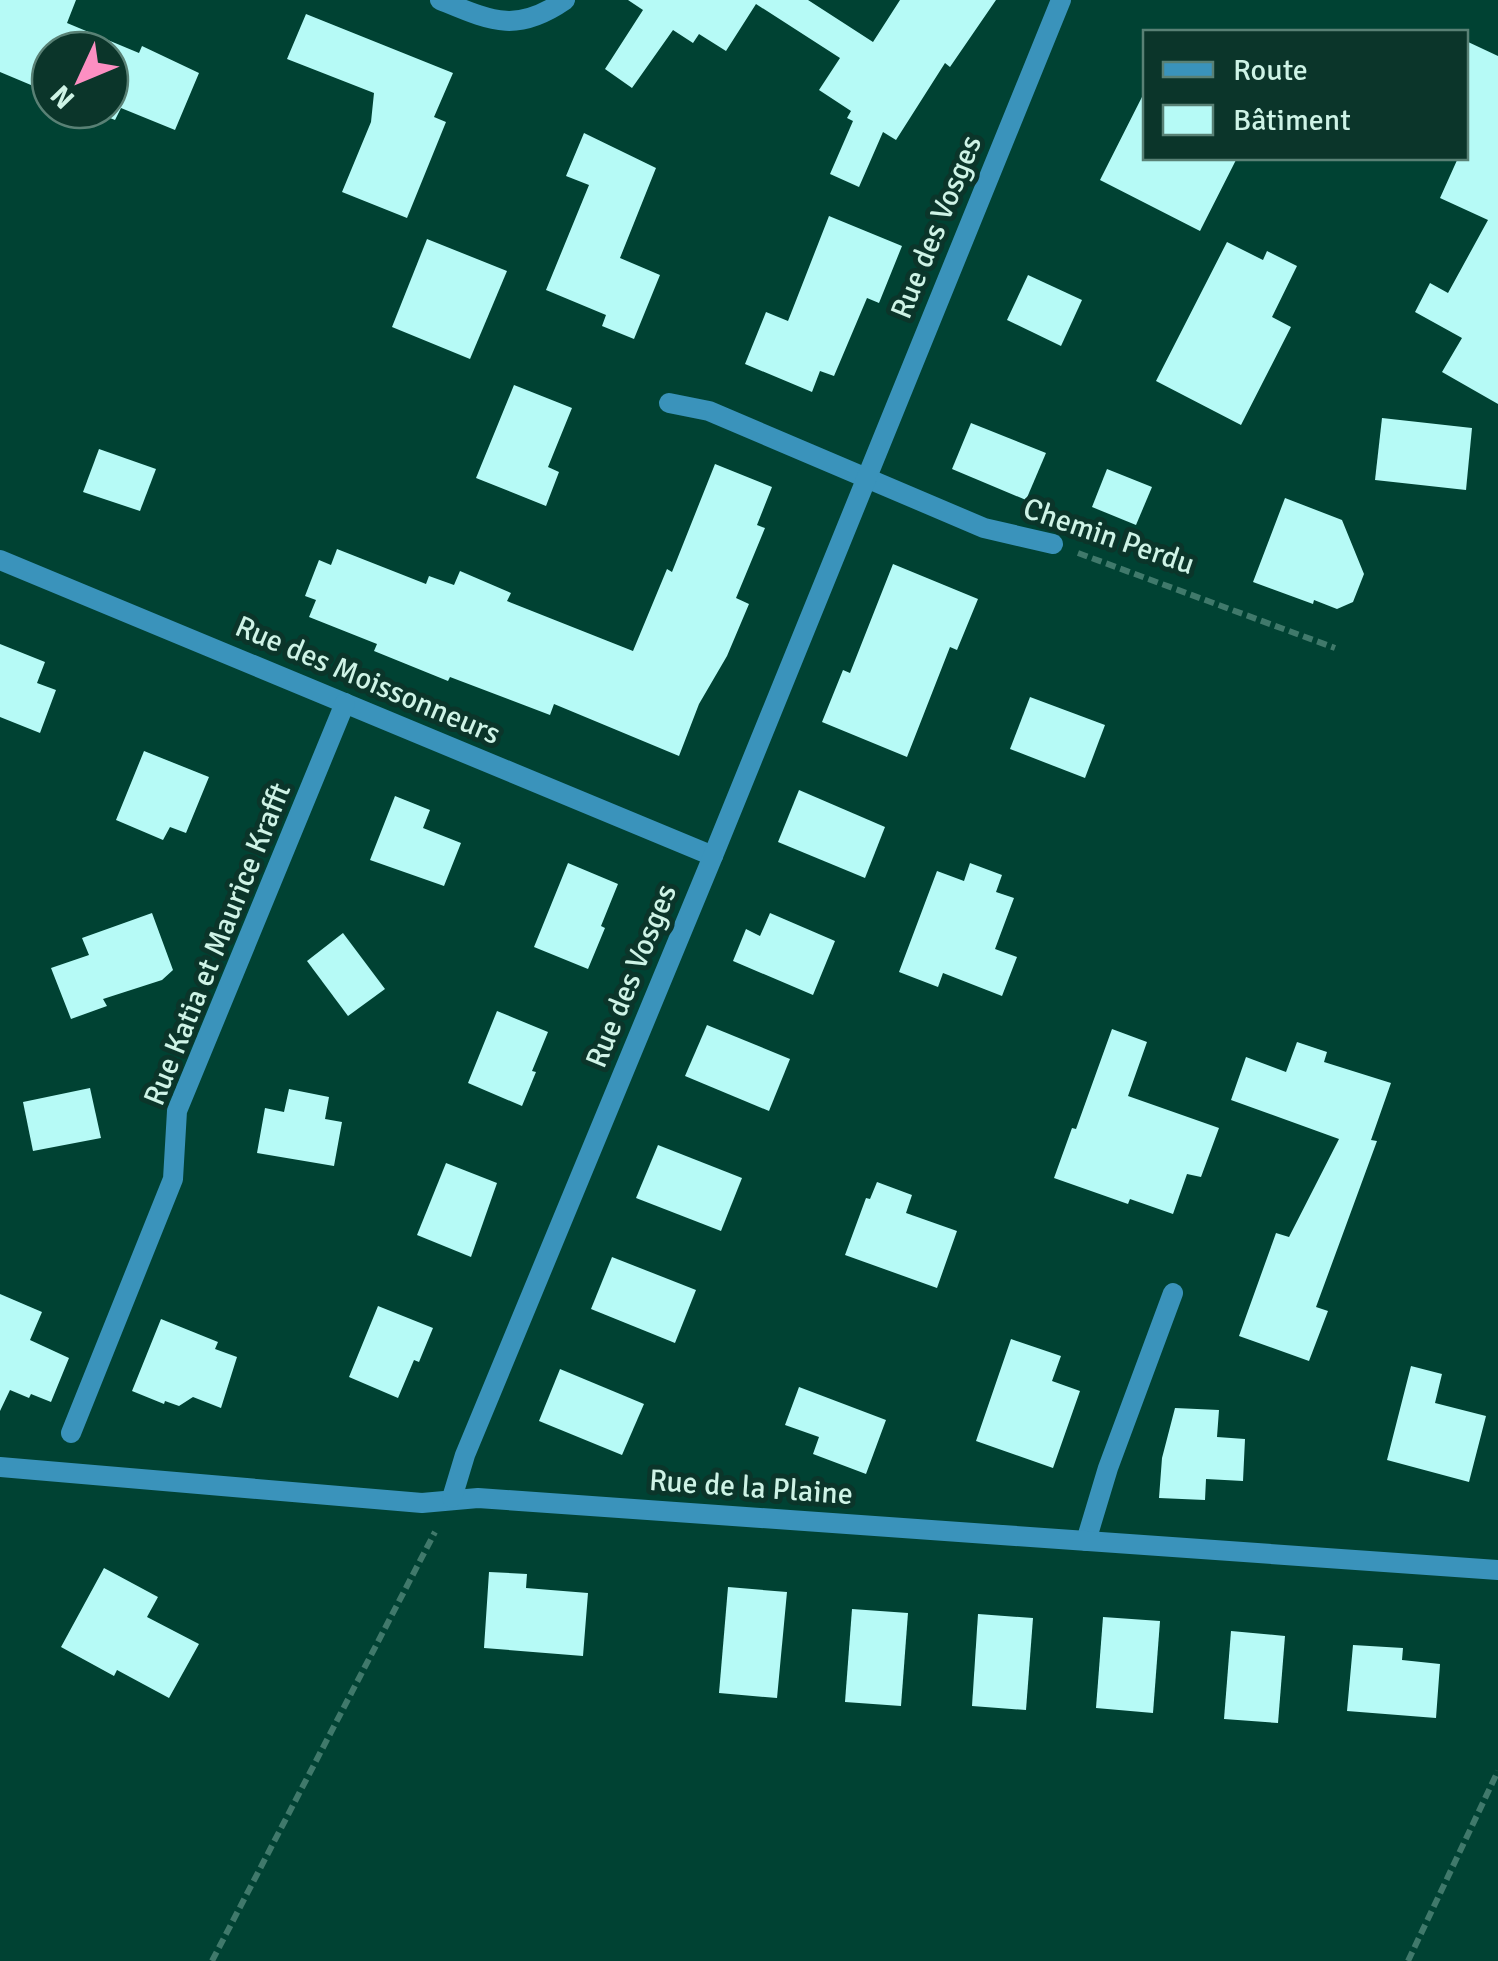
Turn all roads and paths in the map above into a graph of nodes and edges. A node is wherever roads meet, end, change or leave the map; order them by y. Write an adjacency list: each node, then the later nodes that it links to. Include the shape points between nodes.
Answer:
1 (440, 0): 2 (street, via 490,20 518,23)
2 (565, 0)
3 (1061, 0): 5 (street, Rue des Vosges)
4 (669, 403): 5 (street, via 708,411)
5 (867, 476): 6 (street, Chemin Perdu, via 984,528); 10 (street, Rue des Vosges)
6 (1053, 544): 8 (path, Chemin Perdu)
7 (0, 560): 9 (street, Rue des Moissonneurs)
8 (1335, 648)
9 (345, 703): 10 (street, Rue des Moissonneurs); 12 (street, Rue Katia et Maurice Krafft, via 177,1111 173,1179)
10 (713, 856): 14 (street, Rue des Vosges)
11 (1173, 1294): 15 (street)
12 (71, 1433)
13 (0, 1467): 14 (street, Rue de la Plaine, via 422,1503)
14 (452, 1498): 15 (street, Rue de la Plaine); 18 (path)
15 (1086, 1541): 16 (street, Rue de la Plaine)
16 (1498, 1570)
17 (1498, 1771): 19 (path)
18 (212, 1961)
19 (1408, 1961)

